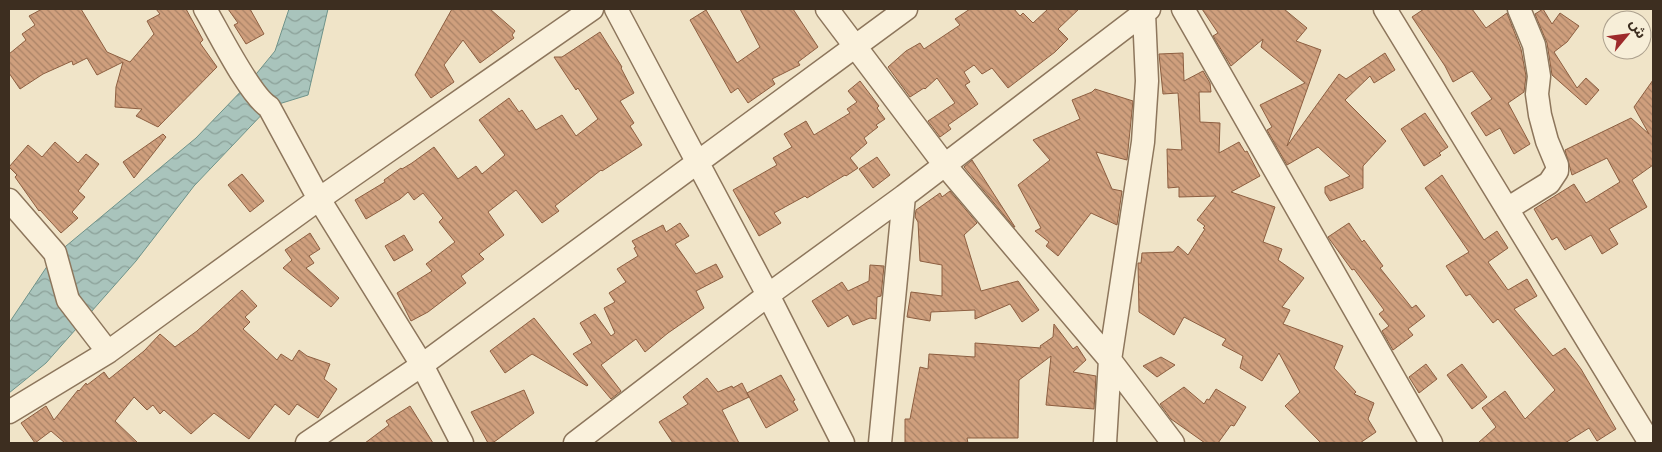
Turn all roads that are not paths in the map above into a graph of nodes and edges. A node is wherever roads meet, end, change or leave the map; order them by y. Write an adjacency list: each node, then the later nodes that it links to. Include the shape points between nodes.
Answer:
1 (205, 9): 14 (street, via 248,84 269,107)
2 (592, 9): 14 (street)
3 (616, 9): 11 (street)
4 (827, 9): 10 (street)
5 (906, 9): 10 (street)
6 (1183, 9): 30 (street)
7 (1385, 9): 16 (street)
8 (1519, 9): 16 (street, via 1534,45 1540,114 1557,171 1549,182)
9 (1146, 11): 12 (street); 19 (street, via 1147,81 1143,142)
10 (855, 45): 11 (street); 12 (street)
11 (697, 162): 17 (street); 20 (street)
12 (944, 164): 13 (street); 19 (street)
13 (904, 196): 17 (street); 27 (street)
14 (319, 199): 18 (street); 20 (street)
15 (9, 200): 18 (street, via 55,254 68,300)
16 (1507, 209): 22 (street)
17 (768, 295): 25 (street); 26 (street)
18 (108, 352): 21 (street)
19 (1110, 360): 28 (street); 29 (street)
20 (422, 365): 23 (street); 24 (street)
21 (9, 412)
22 (1648, 441)
23 (307, 443)
24 (462, 443)
25 (575, 443)
26 (843, 443)
27 (880, 443)
28 (1105, 443)
29 (1173, 443)
30 (1431, 443)

